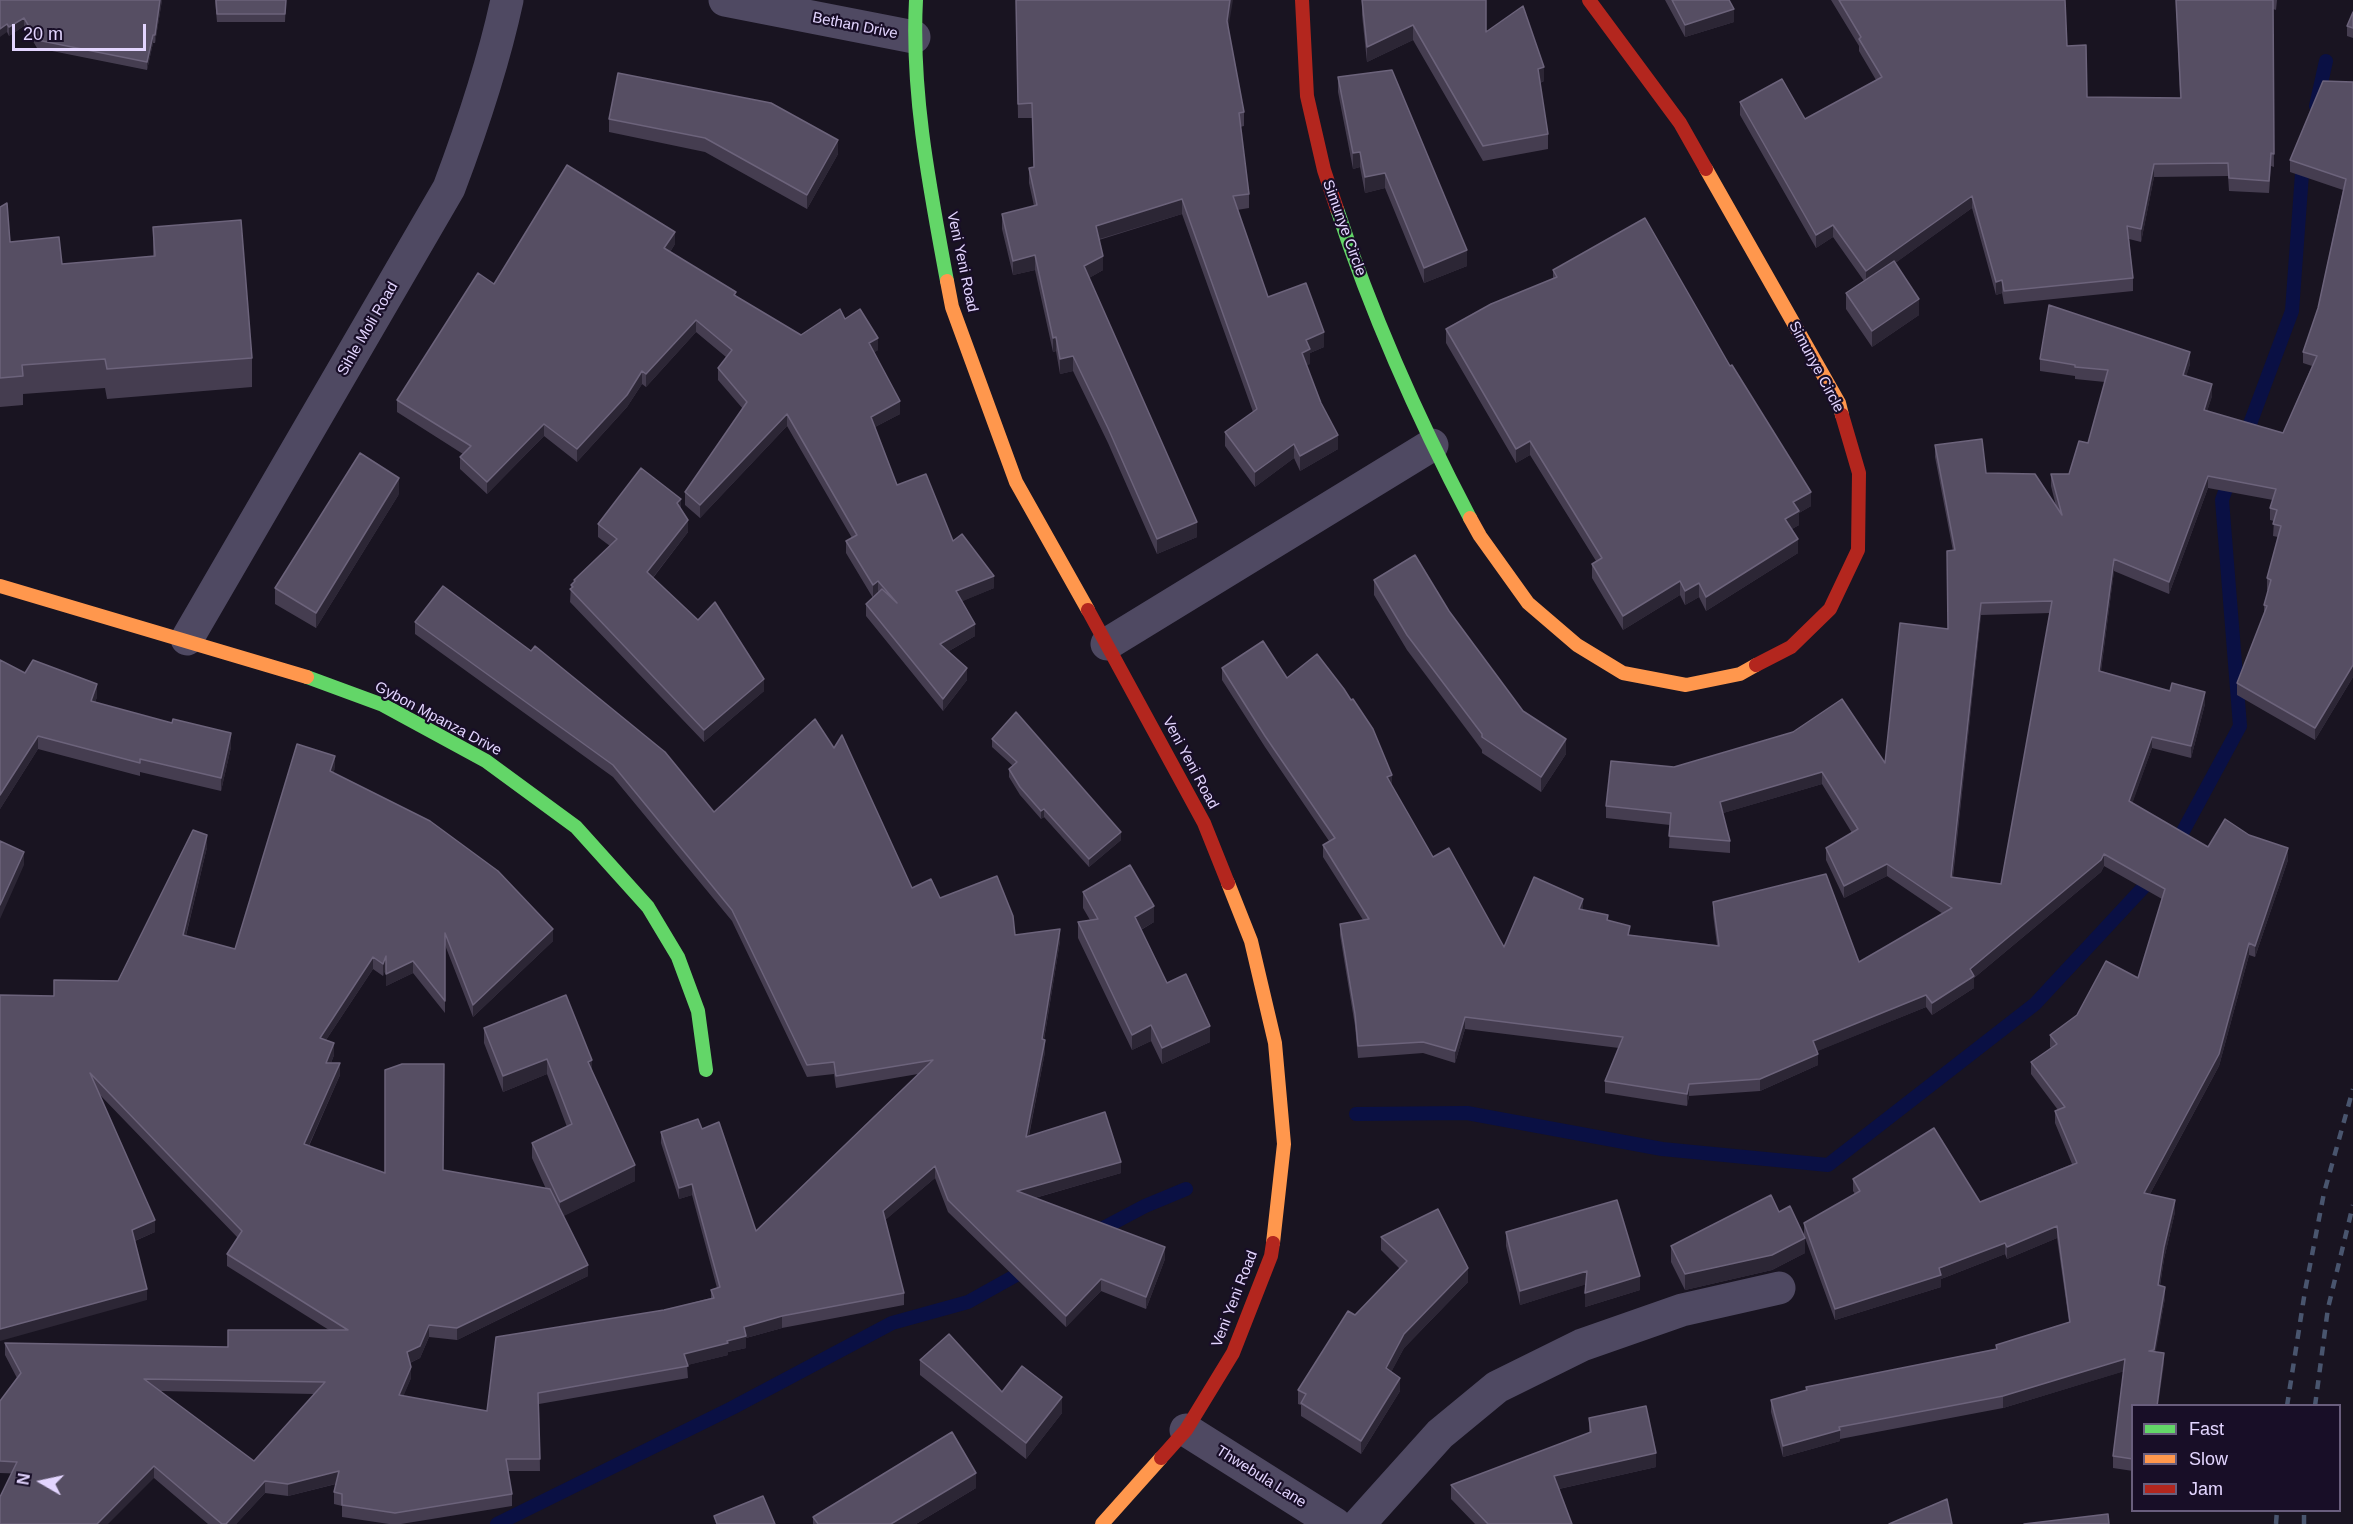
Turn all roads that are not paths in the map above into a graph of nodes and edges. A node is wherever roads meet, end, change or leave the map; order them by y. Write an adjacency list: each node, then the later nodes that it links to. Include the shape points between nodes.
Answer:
1 (507, 0): 9 (street, Sihle Moli Road, via 475,119 449,188)
2 (725, 0): 6 (street, Bethan Drive)
3 (916, 0): 6 (street, Veni Yeni Road)
4 (1302, 0): 7 (street, Simunye Circle, via 1307,96 1324,170 1353,258)
5 (1589, 0): 7 (street, Simunye Circle, via 1680,123 1839,403 1859,472 1858,550 1830,609 1791,646 1740,675 1686,685 1623,673 1577,645 1528,603 1480,536)
6 (914, 37): 10 (street, Veni Yeni Road, via 927,171 952,307 1016,482)
7 (1432, 445): 10 (street)
8 (0, 586): 9 (street, Gybon Mpanza Drive)
9 (188, 639): 11 (street, Gybon Mpanza Drive, via 383,705 486,761 576,827 648,907 678,957 698,1011)
10 (1107, 644): 13 (street, Veni Yeni Road, via 1204,823 1251,941 1275,1043 1284,1144 1271,1256 1233,1353)
11 (706, 1070)
12 (1779, 1288): 16 (street, via 1660,1317 1582,1345 1497,1387 1440,1434)
13 (1186, 1430): 14 (street, Veni Yeni Road); 15 (street, Thwebula Lane)
14 (1102, 1524)
15 (1335, 1524)
16 (1359, 1524)

